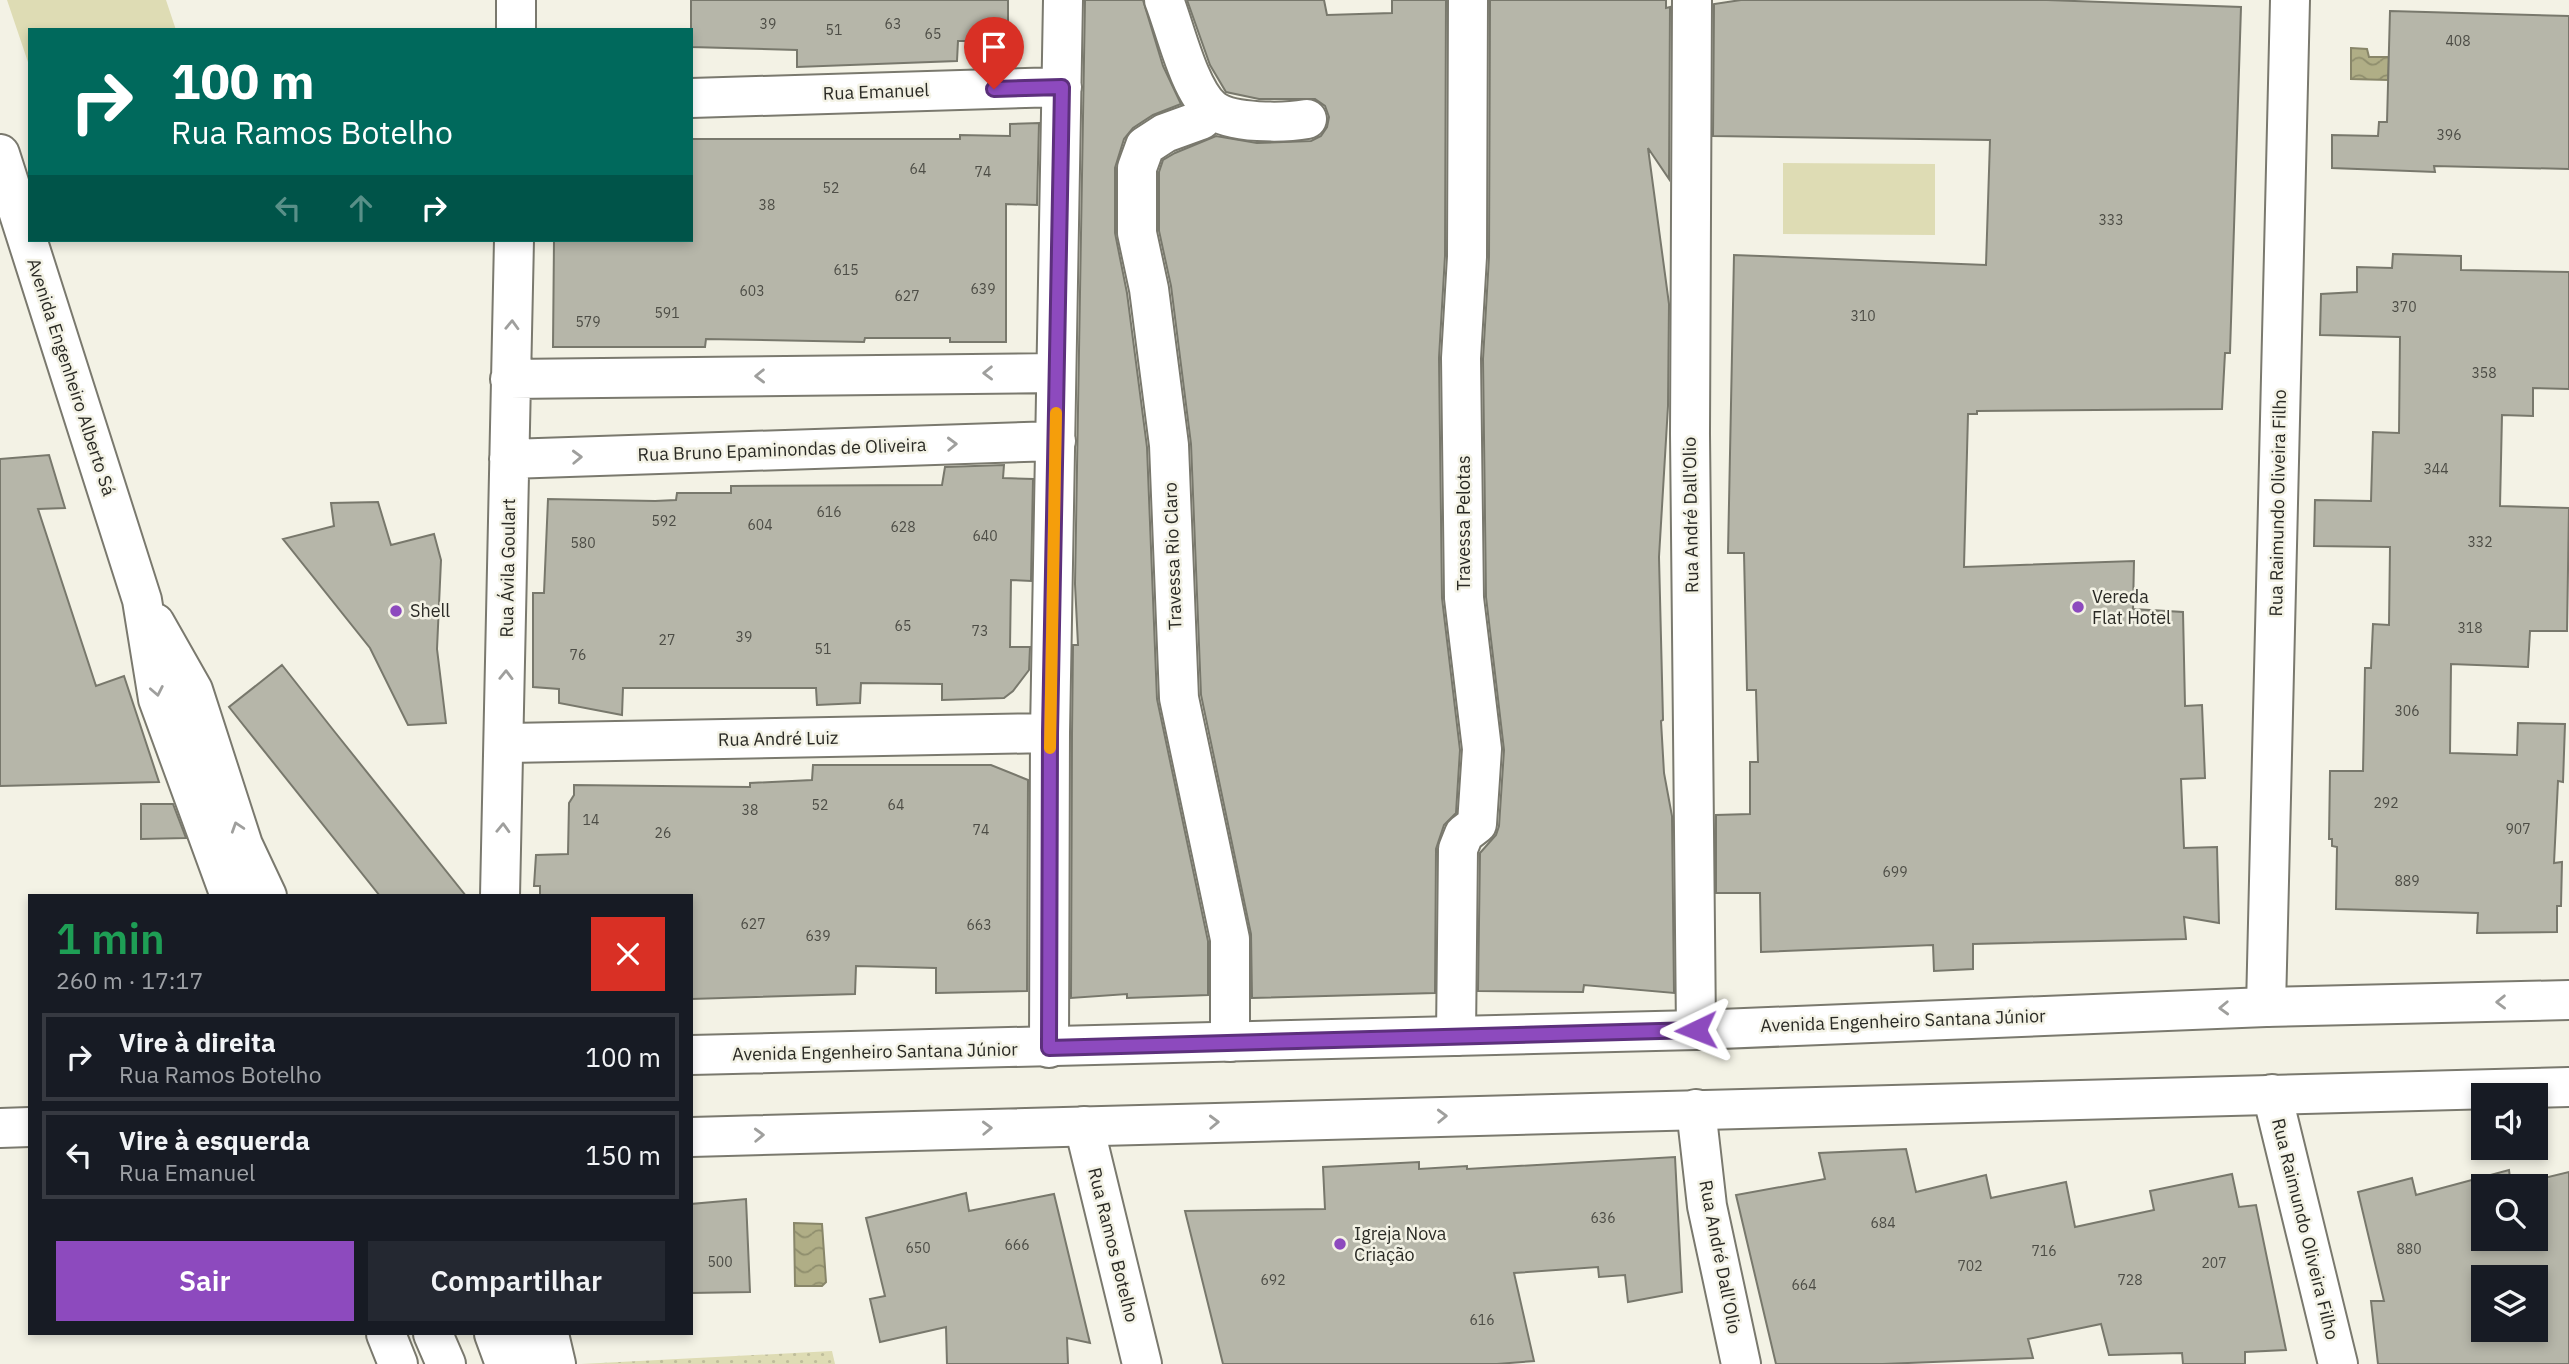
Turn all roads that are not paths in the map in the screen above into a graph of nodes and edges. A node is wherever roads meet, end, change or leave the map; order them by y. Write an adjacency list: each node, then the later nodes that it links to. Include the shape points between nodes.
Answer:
1 (516, 0): 7 (street)
2 (1063, 0): 8 (street)
3 (1164, 0): 10 (street, via 1196,89)
4 (1468, 0): 27 (street, Travessa Pelotas, via 1467,257 1461,358 1464,598 1482,749 1477,824 1464,834 1458,849)
5 (1692, 0): 26 (street, Rua André Dall'Olio, via 1690,434)
6 (2290, 0): 25 (street, Rua Raimundo Oliveira Filho)
7 (516, 28)
8 (1062, 87): 9 (street, Rua Emanuel); 16 (street)
9 (693, 98)
10 (1212, 110): 11 (street, via 1283,123); 28 (street, Travessa Rio Claro, via 1201,120 1145,146 1138,168 1137,233 1149,289 1169,446 1180,698 1230,939)
11 (1307, 119)
12 (0, 154): 13 (street, Avenida Engenheiro Alberto Sá)
13 (28, 242)
14 (28, 242): 22 (street, Avenida Engenheiro Alberto Sá, via 142,600 193,690)
15 (514, 242): 17 (street, Rua Ávila Goulart, one-way to 15)
16 (1056, 373): 17 (street, one-way to 17); 18 (street)
17 (510, 379): 19 (street, Rua Ávila Goulart)
18 (1055, 441): 19 (street, Rua Bruno Epaminondas de Oliveira, one-way to 18); 20 (street)
19 (509, 459): 21 (street, Rua Ávila Goulart, one-way to 19)
20 (1050, 733): 21 (street, Rua André Luiz); 29 (street)
21 (506, 743): 23 (street, Rua Ávila Goulart, one-way to 21)
22 (257, 894)
23 (500, 894)
24 (2569, 1000): 25 (street, Avenida Engenheiro Santana Júnior, one-way to 25)
25 (2266, 1007): 26 (street, Avenida Engenheiro Santana Júnior, one-way to 26)
26 (1696, 1030): 27 (street, Avenida Engenheiro Santana Júnior)
27 (1456, 1036): 28 (street, Avenida Engenheiro Santana Júnior)
28 (1230, 1042): 29 (street, Avenida Engenheiro Santana Júnior)
29 (1049, 1048): 30 (street, Avenida Engenheiro Santana Júnior)
30 (693, 1055)
31 (2569, 1087): 32 (street)
32 (2272, 1094): 33 (street); 50 (street, Rua Raimundo Oliveira Filho)
33 (1696, 1109): 34 (street, one-way to 33); 49 (street, Rua André Dall'Olio, via 1707,1206)
34 (1084, 1126): 37 (street, one-way to 34); 48 (street, Rua Ramos Botelho)
35 (28, 1127): 36 (street)
36 (0, 1128)
37 (693, 1137)
38 (386, 1335): 43 (street)
39 (433, 1335): 44 (street)
40 (494, 1335): 45 (street)
41 (524, 1335): 46 (street)
42 (549, 1335): 47 (street)
43 (398, 1364)
44 (446, 1364)
45 (505, 1364)
46 (532, 1364)
47 (556, 1364)
48 (1142, 1364)
49 (1741, 1364)
50 (2338, 1364)

